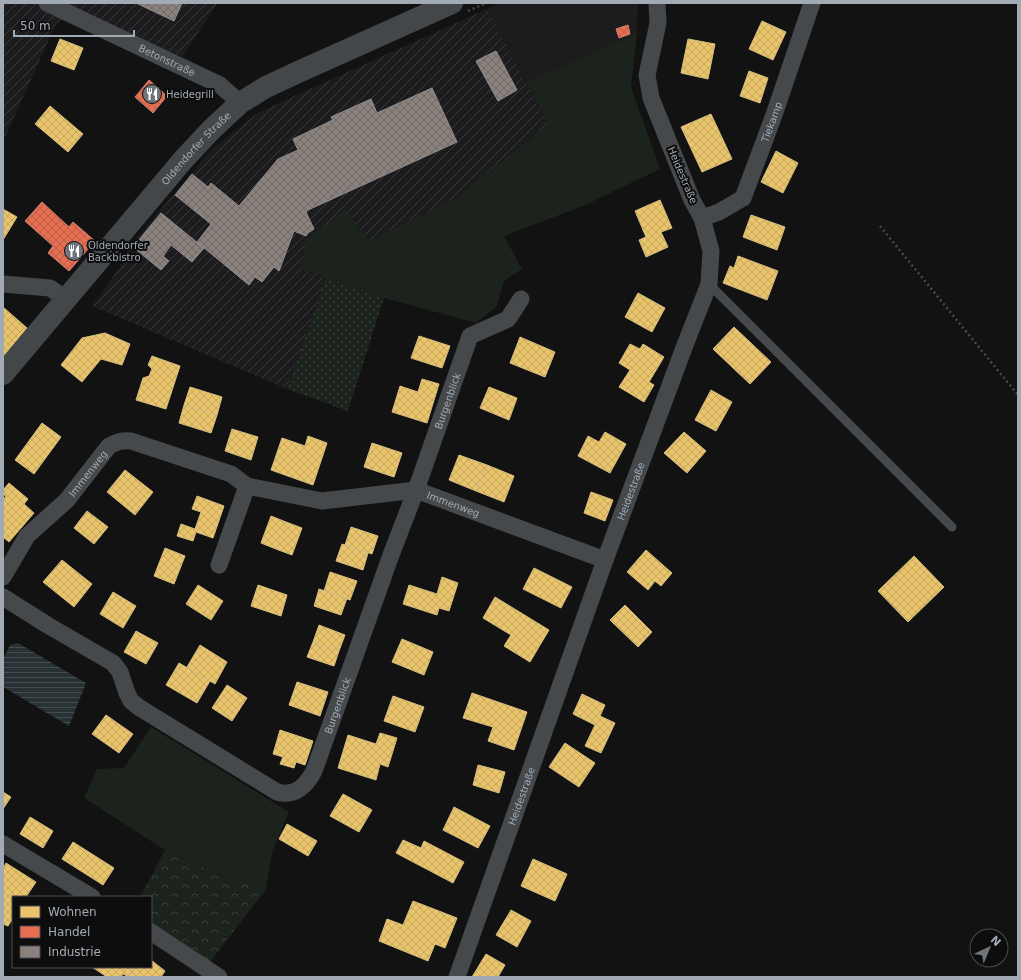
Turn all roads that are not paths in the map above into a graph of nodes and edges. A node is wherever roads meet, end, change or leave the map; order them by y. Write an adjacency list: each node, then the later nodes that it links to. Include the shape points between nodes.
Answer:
1 (46, 3): 5 (street, Betonstraße, via 220,84)
2 (657, 3): 6 (street, Heidestraße, via 658,23 647,74 651,98 692,200)
3 (812, 3): 6 (street, Tiekamp, via 743,198 719,212)
4 (458, 8): 5 (main road, Oldendorfer Straße, via 296,73)
5 (240, 103): 9 (main road, Oldendorfer Straße, via 183,160)
6 (702, 218): 8 (street, Heidestraße, via 711,251)
7 (3, 284): 9 (street, via 50,288)
8 (709, 284): 14 (lane); 15 (street, Heidestraße)
9 (66, 299): 11 (main road, Oldendorfer Straße)
10 (521, 299): 13 (street, Burgenblick, via 508,319 470,336)
11 (3, 374)
12 (247, 486): 13 (street, Immenweg, via 322,501); 16 (street); 17 (street, Immenweg, via 232,474 131,441 116,442 109,446 67,500 27,536)
13 (416, 490): 15 (street, Immenweg); 18 (street, Burgenblick, via 314,771 301,788 292,793 277,792 140,708 131,701 120,672 113,663)
14 (952, 527)
15 (606, 560): 23 (street, Heidestraße)
16 (219, 565)
17 (3, 577)
18 (3, 597)
19 (3, 844): 20 (street)
20 (90, 896)
21 (152, 933): 22 (street)
22 (219, 977)
23 (456, 977)

